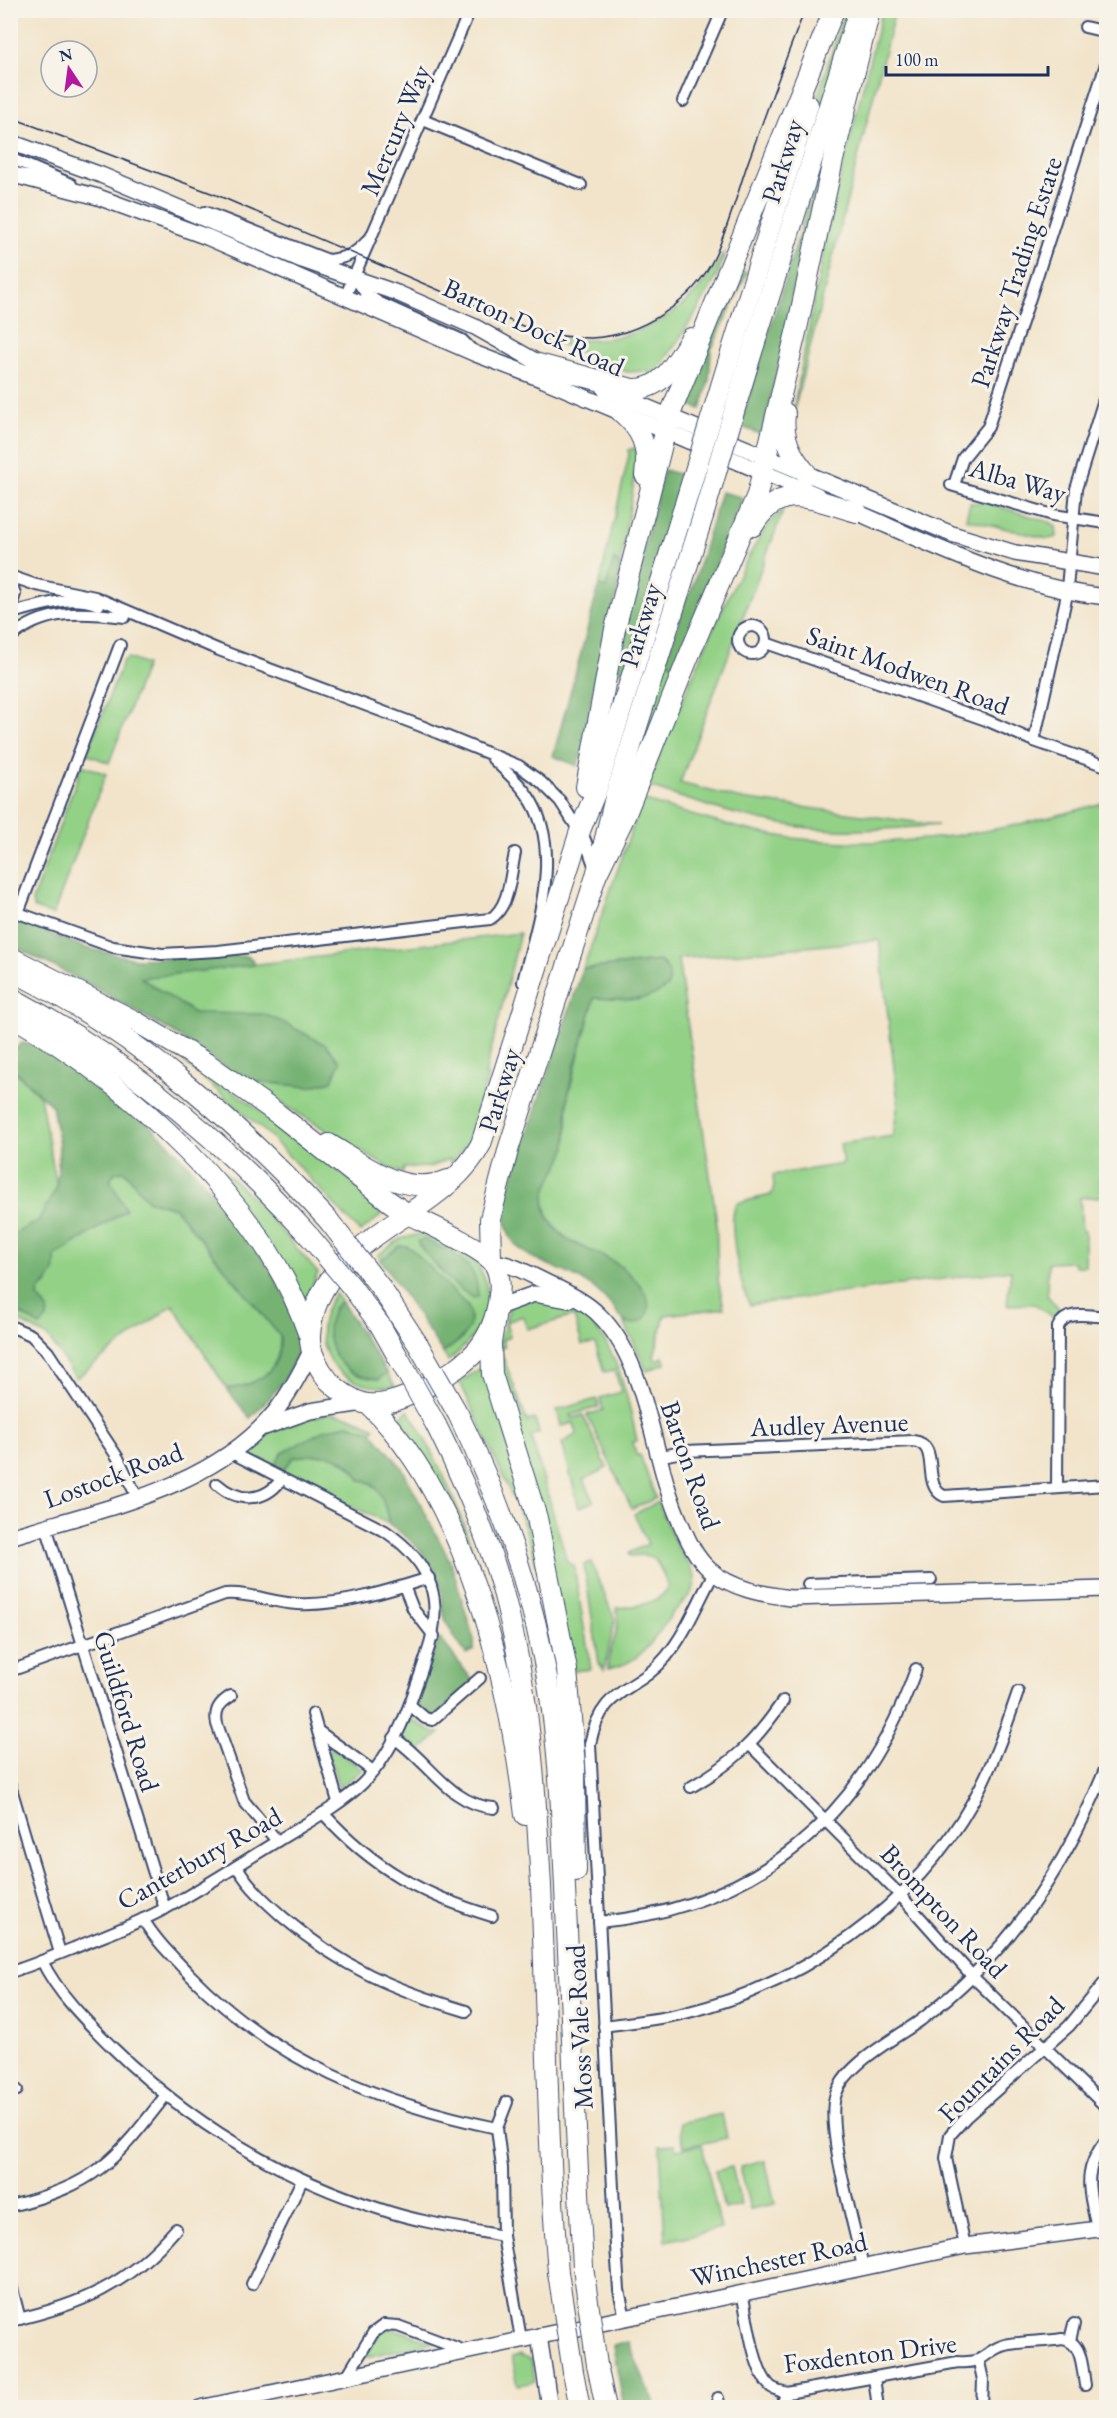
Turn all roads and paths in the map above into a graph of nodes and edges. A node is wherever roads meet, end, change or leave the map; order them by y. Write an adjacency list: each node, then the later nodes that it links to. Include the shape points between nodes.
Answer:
1 (470, 10): 10 (street, Mercury Way)
2 (709, 10): 9 (street, via 720,15)
3 (836, 10): 20 (highway); 24 (highway, Parkway)
4 (860, 10): 24 (highway, Parkway)
5 (870, 10): 21 (highway)
6 (1086, 27): 7 (street)
7 (1107, 32)
8 (1107, 64): 30 (street, Parkway Trading Estate, via 988,427 963,458)
9 (684, 101)
10 (423, 120): 14 (street); 17 (street, Mercury Way)
11 (10, 142): 16 (main road, Barton Dock Road)
12 (10, 159): 15 (street)
13 (10, 174): 15 (main road, Barton Dock Road)
14 (581, 185)
15 (98, 197): 19 (main road, Barton Dock Road, via 217,241)
16 (186, 209): 17 (street, via 209,213 328,260 354,254); 18 (main road, Barton Dock Road, via 302,260)
17 (375, 233): 18 (street, Mercury Way)
18 (358, 272): 19 (street, Mercury Way); 22 (street, via 366,294 462,340); 23 (main road, Barton Dock Road, via 371,284 475,327)
19 (345, 297): 22 (main road, Barton Dock Road)
20 (714, 302): 23 (highway, via 665,375 650,387 632,389); 27 (highway)
21 (798, 324): 28 (highway); 29 (highway, via 783,424 790,452)
22 (476, 354): 26 (main road, Barton Dock Road)
23 (538, 364): 27 (main road, Barton Dock Road)
24 (738, 366): 49 (highway, Parkway, bridge, via 684,507); 49 (highway, Parkway, bridge, via 703,516)
25 (1107, 393): 32 (street, Saint Modwen Road, via 1078,483)
26 (621, 412): 27 (main road, Barton Dock Road); 38 (highway, via 638,429 647,454)
27 (667, 424): 28 (main road, Barton Dock Road); 38 (highway)
28 (764, 463): 29 (main road, Barton Dock Road); 31 (main road, Barton Dock Road); 37 (highway, via 754,504)
29 (807, 474): 34 (main road, Barton Dock Road, via 952,534 1016,553)
30 (952, 485): 32 (street, Alba Way)
31 (857, 512): 37 (highway, via 798,496 779,499 758,518); 39 (main road, Barton Dock Road, via 1013,577)
32 (1072, 519): 33 (street, Alba Way); 34 (street, Saint Modwen Road)
33 (1107, 523)
34 (1068, 562): 35 (main road, Barton Dock Road); 39 (street, Saint Modwen Road)
35 (1107, 568)
36 (10, 578): 41 (street, via 15,594); 43 (street, via 95,597)
37 (721, 580): 49 (highway)
38 (626, 584): 49 (highway, via 615,628)
39 (1066, 592): 40 (main road, Barton Dock Road); 47 (street, Saint Modwen Road)
40 (1107, 597)
41 (10, 611): 42 (street, via 67,600 93,603)
42 (125, 617): 43 (street); 44 (street, via 66,613 33,623)
43 (144, 620): 48 (street)
44 (10, 638)
45 (766, 643): 47 (street, Saint Modwen Road, via 986,720)
46 (120, 645): 55 (street)
47 (1034, 741): 50 (street, Saint Modwen Road)
48 (488, 755): 52 (street, via 519,766 541,782); 60 (street, via 528,795 540,818 546,849 542,897)
49 (615, 766): 51 (highway); 51 (highway, Parkway)
50 (1107, 766)
51 (607, 794): 52 (highway, Parkway); 54 (highway, Parkway)
52 (580, 829): 54 (street); 60 (highway, Parkway, via 544,951)
53 (515, 853): 55 (street, via 504,904 500,913 490,919 343,937 188,954 137,952 88,939)
54 (596, 876): 64 (highway, Parkway, via 492,1208)
55 (14, 911)
56 (10, 957): 61 (highway, via 135,1021 208,1064)
57 (10, 970): 126 (highway, bridge, via 123,1037 204,1098 268,1157 329,1221 381,1288 458,1414 507,1528 544,1658 557,1758)
58 (10, 997): 122 (highway, bridge, via 143,1080 232,1155 351,1286 380,1325 436,1425 494,1562 519,1663 534,1772)
59 (10, 1015): 69 (highway, via 72,1053 156,1120 230,1200 285,1280)
60 (511, 1044): 62 (highway, Parkway, via 481,1144)
61 (278, 1114): 62 (highway, via 399,1182 436,1185); 63 (highway)
62 (458, 1174): 63 (highway, Parkway)
63 (408, 1214): 64 (highway); 69 (highway, via 376,1235 331,1276 316,1302)
64 (492, 1261): 65 (main road, Barton Road, via 522,1270); 66 (highway, via 499,1280)
65 (584, 1303): 66 (main road, via 534,1294); 73 (main road, Barton Road, via 607,1324 632,1368)
66 (496, 1312): 70 (highway, via 477,1349 446,1375 398,1399); 126 (highway, via 492,1374 537,1518 572,1714 577,1826)
67 (1107, 1317): 77 (street, via 1068,1316 1058,1327)
68 (10, 1326): 78 (street, via 31,1335 48,1352 118,1458)
69 (311, 1344): 70 (highway, via 327,1379); 71 (main road, Lostock Road, via 291,1390)
70 (366, 1404): 71 (main road, Lostock Road, via 295,1414); 122 (highway, via 390,1425 413,1459 458,1545 485,1618 518,1754)
71 (257, 1430): 72 (main road, Lostock Road)
72 (230, 1452): 74 (street); 78 (main road, Lostock Road, via 186,1479)
73 (658, 1457): 77 (street, Audley Avenue, via 686,1451 913,1441 928,1450 932,1485 944,1496); 81 (main road, Barton Road, via 686,1534 702,1562)
74 (281, 1480): 75 (street, Lostock Road, via 268,1495 259,1498 226,1492); 82 (street, via 395,1538 417,1558)
75 (217, 1484)
76 (1107, 1485): 77 (street, Audley Avenue)
77 (1057, 1488)
78 (137, 1497): 79 (main road, Lostock Road)
79 (46, 1526): 80 (main road, Lostock Road); 90 (street, Guildford Road)
80 (10, 1537)
81 (714, 1573): 88 (main road, Barton Road, via 761,1594 790,1598); 116 (street, Moss Vale Road, via 672,1649 658,1666 610,1700 592,1734)
82 (429, 1578): 85 (street); 89 (street, Canterbury Road, via 436,1603)
83 (931, 1580): 86 (street)
84 (808, 1584): 88 (street)
85 (404, 1586): 89 (street, via 413,1609); 90 (street, via 318,1604 225,1594)
86 (896, 1588): 87 (main road, Barton Road); 88 (main road, Barton Road)
87 (1107, 1589)
88 (826, 1590)
89 (434, 1636): 97 (street, Canterbury Road)
90 (83, 1645): 92 (street); 113 (street, Guildford Road)
91 (916, 1669): 109 (street, via 880,1752)
92 (10, 1671)
93 (480, 1678): 97 (street, via 432,1720)
94 (1018, 1692): 112 (street, via 972,1803)
95 (231, 1695): 110 (street, via 220,1703 215,1716 217,1724 244,1801)
96 (783, 1701): 101 (street)
97 (410, 1705): 100 (street, Canterbury Road)
98 (313, 1714): 99 (street)
99 (318, 1731): 103 (street); 106 (street)
100 (394, 1738): 103 (street, Canterbury Road); 107 (street, via 457,1796 481,1808)
101 (750, 1745): 105 (street); 109 (street, Brompton Road)
102 (1107, 1767): 120 (street, via 1075,1839 1053,1876 1031,1908)
103 (373, 1771): 106 (street, Canterbury Road)
104 (10, 1785): 117 (street)
105 (691, 1787)
106 (338, 1802): 108 (street, Canterbury Road)
107 (494, 1808)
108 (323, 1813): 110 (street, Canterbury Road); 114 (street, via 358,1849 400,1879 444,1900)
109 (826, 1821): 112 (street, Brompton Road); 116 (street, via 785,1856 739,1884 662,1912)
110 (276, 1841): 111 (street, Canterbury Road)
111 (238, 1868): 113 (street, Canterbury Road); 123 (street, via 297,1929 353,1967 404,1992)
112 (900, 1895): 120 (street, Brompton Road); 124 (street, via 837,1946 764,1987 684,2013)
113 (165, 1909): 115 (street, Canterbury Road)
114 (492, 1916)
115 (143, 1919): 117 (street, Canterbury Road); 130 (street, via 171,1955 216,2000 286,2052 371,2094 417,2110)
116 (599, 1922): 124 (street, Moss Vale Road)
117 (60, 1953): 118 (street, Canterbury Road)
118 (42, 1961): 119 (street, Canterbury Road); 127 (street, via 93,2027)
119 (10, 1972)
120 (972, 1975): 125 (street, Brompton Road); 138 (street, via 924,2018 855,2067 838,2088 833,2111 836,2143)
121 (1107, 1982): 125 (street, Fountains Road)
122 (546, 1994): 156 (highway, bridge, via 550,2176 558,2272)
123 (466, 2011)
124 (604, 2026): 142 (street, Moss Vale Road, via 618,2281)
125 (1046, 2048): 129 (street, Brompton Road); 137 (street, Fountains Road, via 950,2135 946,2158)
126 (573, 2059): 157 (highway, bridge, via 583,2267)
127 (166, 2095): 132 (street, via 229,2139); 133 (street, via 124,2147 99,2170 61,2192)
128 (507, 2102): 130 (street)
129 (1107, 2107)
130 (496, 2128): 136 (street, via 502,2168)
131 (1107, 2140): 134 (street, via 1094,2157 1089,2173)
132 (302, 2180): 136 (street, via 384,2211); 140 (street)
133 (10, 2206)
134 (1102, 2228): 137 (main road, Winchester Road)
135 (176, 2229): 143 (street, via 146,2261 105,2290 63,2308)
136 (503, 2236): 146 (street)
137 (965, 2246): 138 (main road, Winchester Road)
138 (863, 2266): 141 (main road, Winchester Road)
139 (10, 2281): 143 (street)
140 (252, 2284)
141 (742, 2292): 142 (main road, Winchester Road); 153 (street, Foxdenton Drive, via 763,2377 770,2386)
142 (625, 2318): 145 (main road, Winchester Road)
143 (15, 2320)
144 (1074, 2324): 147 (street)
145 (539, 2336): 146 (main road, Winchester Road); 155 (main road)
146 (520, 2339): 148 (main road, Winchester Road)
147 (1070, 2340): 149 (street, Foxdenton Drive, via 1008,2345); 152 (street, via 1087,2365)
148 (465, 2350): 150 (main road, Winchester Road); 150 (street, via 398,2326 384,2325 373,2333)
149 (979, 2362): 151 (street, Foxdenton Drive); 160 (street)
150 (346, 2376): 154 (main road, Winchester Road)
151 (874, 2377): 153 (street, Foxdenton Drive); 159 (street)
152 (1085, 2385)
153 (787, 2392): 158 (street)
154 (200, 2408)
155 (550, 2408)
156 (580, 2408)
157 (606, 2408)
158 (780, 2408)
159 (878, 2408)
160 (982, 2408)

